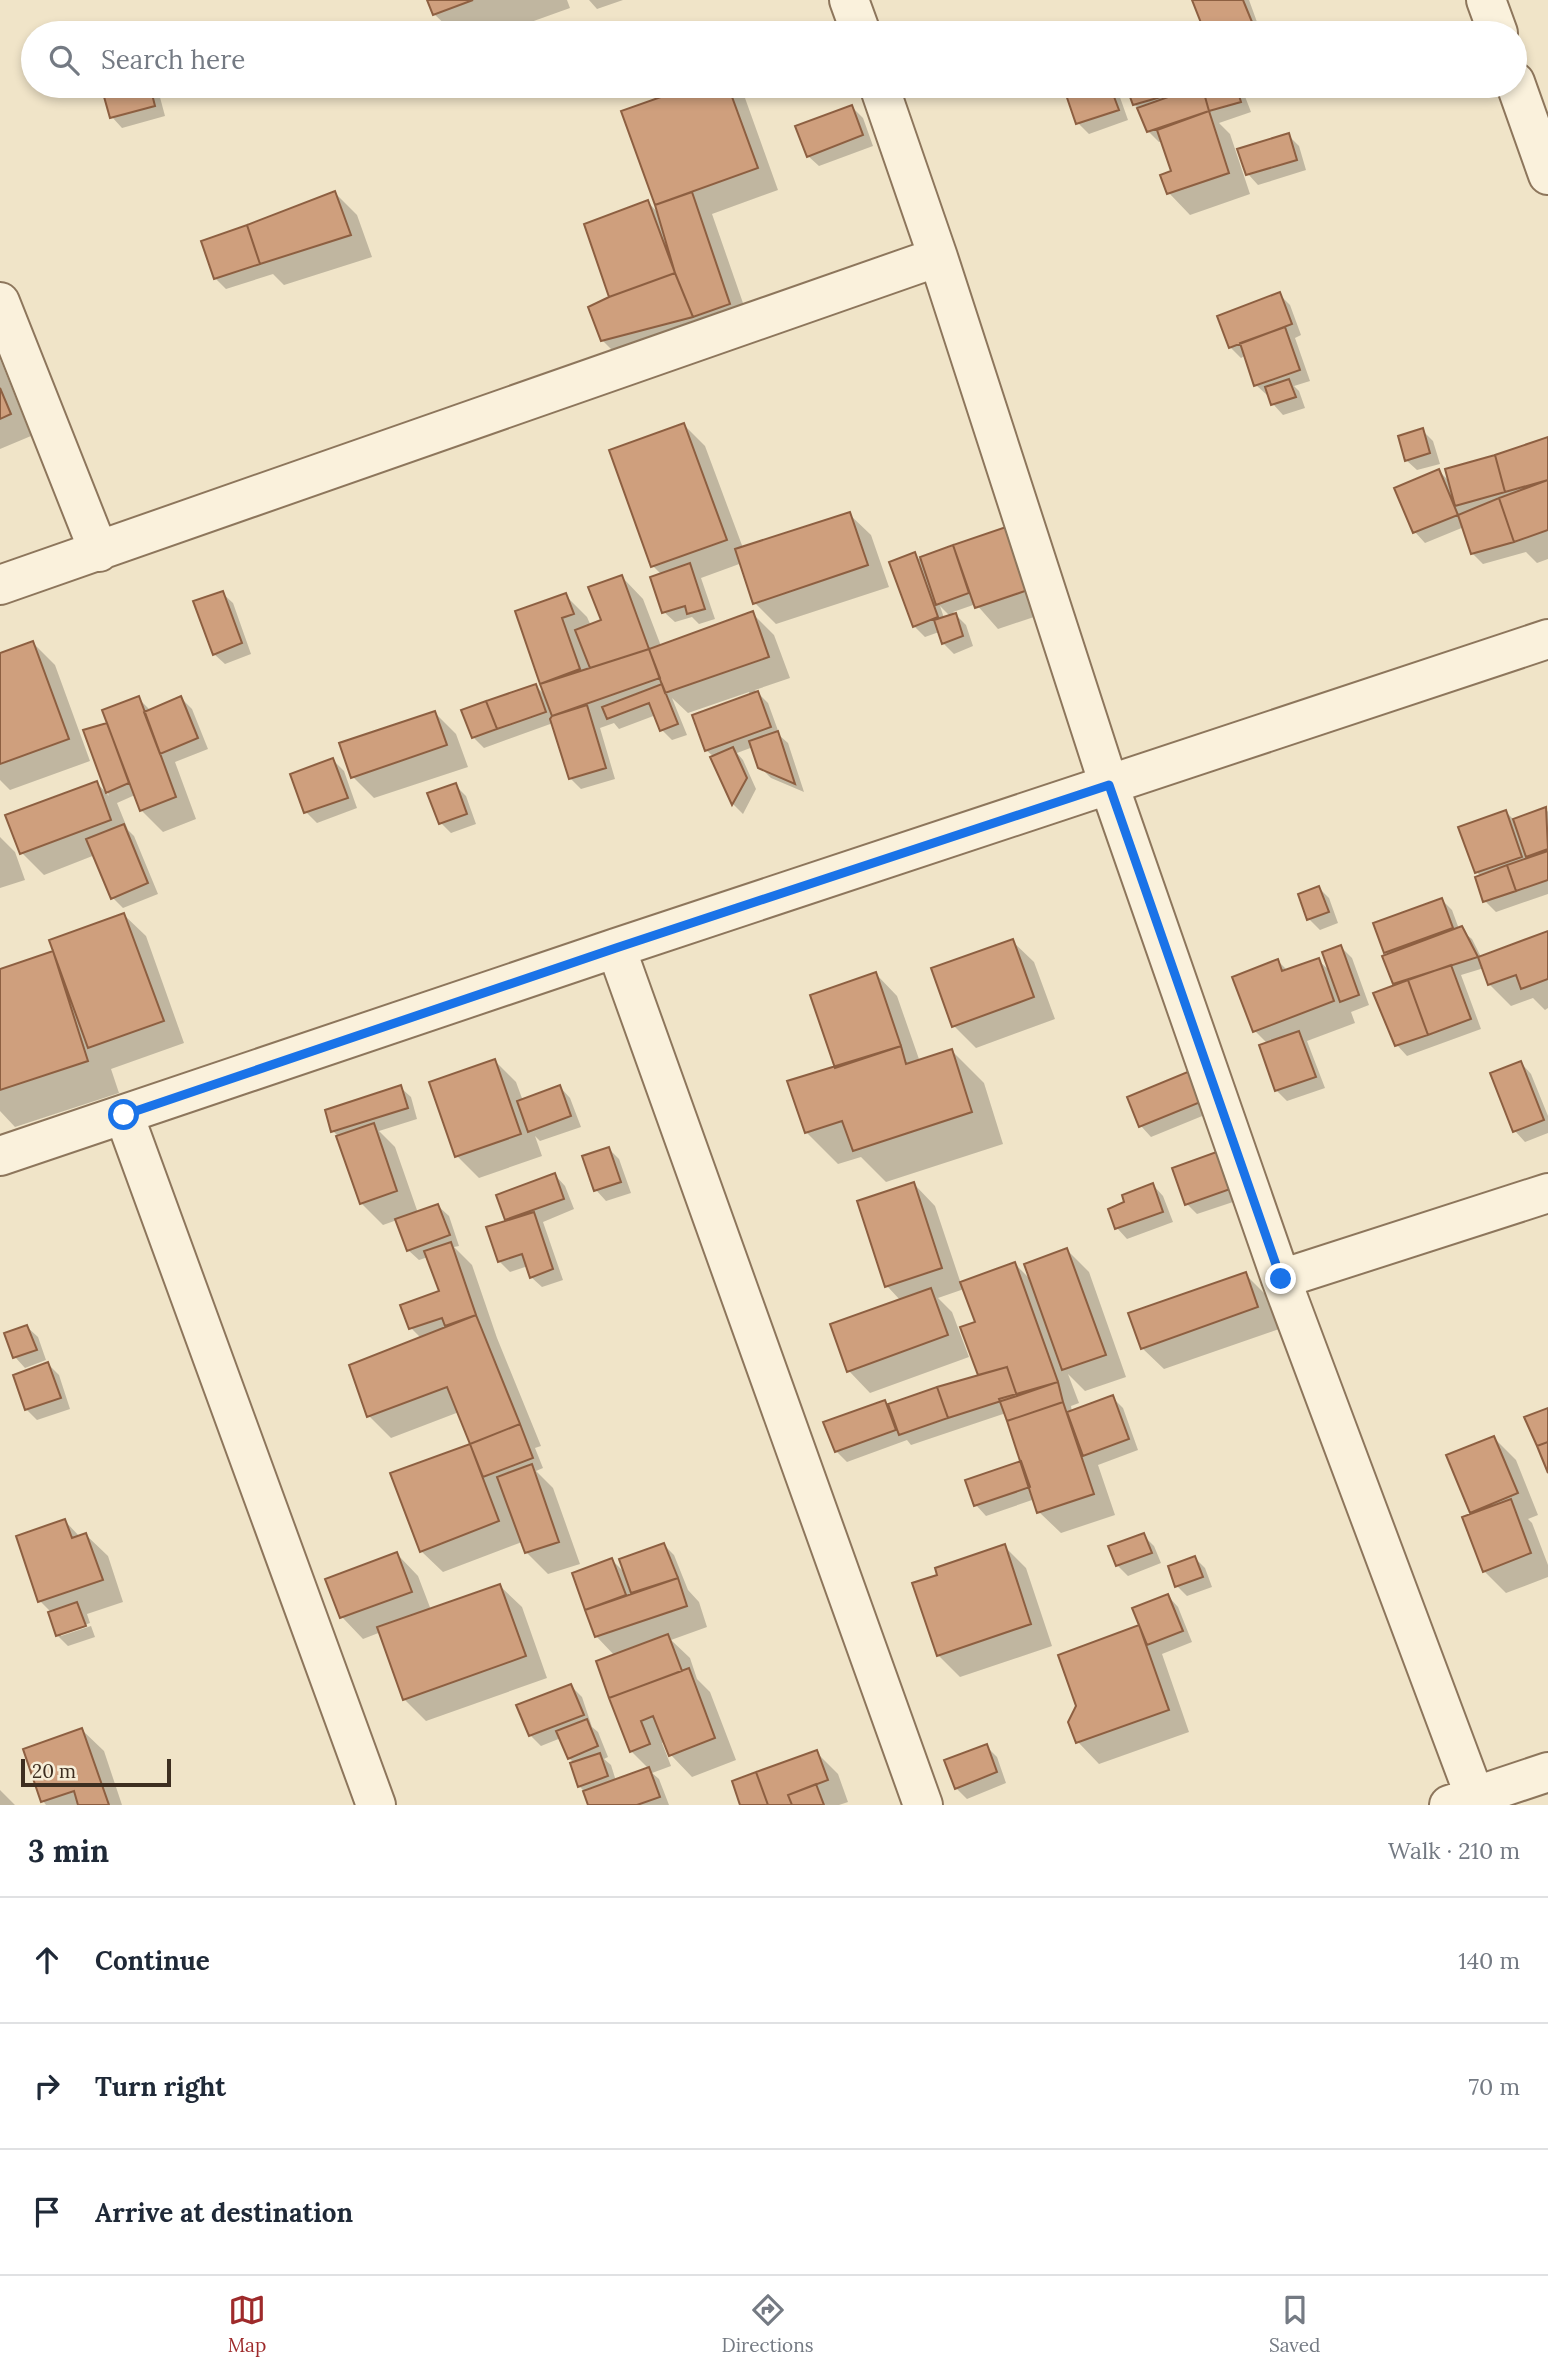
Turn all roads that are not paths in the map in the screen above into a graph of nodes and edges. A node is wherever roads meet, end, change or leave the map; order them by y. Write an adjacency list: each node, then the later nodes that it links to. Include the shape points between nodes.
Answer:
1 (849, 0): 3 (street)
2 (1486, 0): 4 (street)
3 (857, 21)
4 (1493, 21)
5 (883, 98): 8 (street)
6 (1521, 98): 7 (street)
7 (1548, 175)
8 (938, 257): 10 (street); 13 (street)
9 (0, 302): 10 (street)
10 (99, 552): 11 (street)
11 (0, 585)
12 (1548, 639): 13 (street)
13 (1109, 785): 14 (street); 18 (street)
14 (616, 948): 15 (street); 22 (street)
15 (124, 1115): 16 (street); 21 (street)
16 (0, 1157)
17 (1548, 1193): 18 (street)
18 (1281, 1279): 20 (street)
19 (1548, 1772): 20 (street)
20 (1467, 1802)
21 (376, 1805)
22 (923, 1805)

